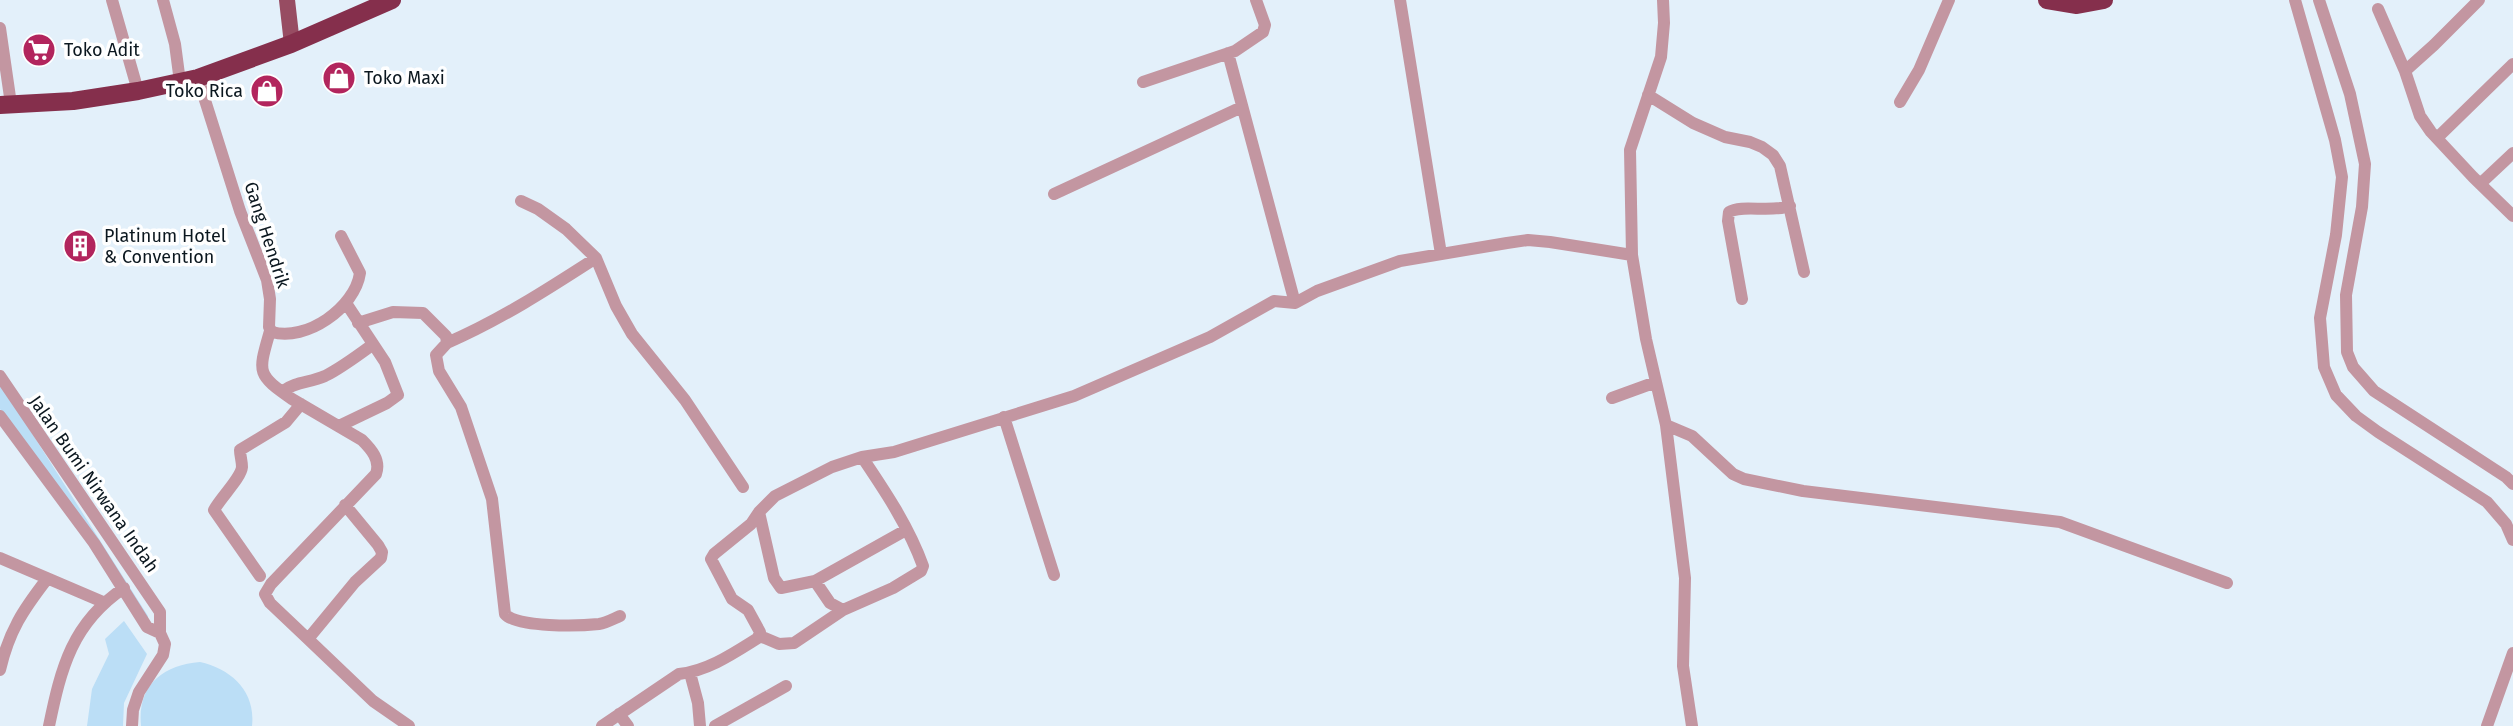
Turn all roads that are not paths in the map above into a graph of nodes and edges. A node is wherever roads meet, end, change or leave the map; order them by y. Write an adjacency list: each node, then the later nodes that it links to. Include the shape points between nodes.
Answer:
1 (112, 0): 22 (street)
2 (163, 0): 20 (street, Gang Hendrik)
3 (287, 0): 16 (main road)
4 (392, 0): 16 (highway)
5 (1256, 0): 17 (street, via 1264,32)
6 (1400, 0): 35 (street)
7 (1663, 0): 23 (street, via 1661,57)
8 (1949, 0): 24 (street)
9 (2047, 0): 10 (highway, via 2077,5)
10 (2104, 0)
11 (2295, 0): 60 (street, via 2342,177 2320,318 2324,366 2336,395 2356,416 2487,502)
12 (2319, 0): 55 (street, via 2350,94 2365,164 2346,295 2345,337 2353,367 2374,391)
13 (2479, 0): 19 (street)
14 (2378, 9): 19 (street)
15 (0, 29): 25 (street)
16 (292, 44): 20 (highway)
17 (1228, 53): 21 (street); 26 (street)
18 (2513, 64): 27 (street)
19 (2405, 71): 27 (street, via 2420,116)
20 (189, 80): 22 (highway); 43 (street, Gang Hendrik, via 267,281)
21 (1143, 82)
22 (138, 91): 25 (highway, via 73,101)
23 (1648, 95): 32 (street, via 1693,123 1751,142 1773,155); 36 (street, via 1629,150)
24 (1900, 102)
25 (6, 104)
26 (1242, 107): 30 (street); 41 (street)
27 (2437, 138): 29 (street)
28 (2513, 153): 29 (street)
29 (2480, 184): 33 (street)
30 (1054, 194)
31 (521, 201): 37 (street, via 559,224)
32 (1790, 206): 38 (street); 39 (street, via 1729,212)
33 (2513, 216)
34 (341, 236): 40 (street, via 360,273)
35 (1441, 254): 36 (street, via 1528,240); 41 (street, via 1400,261)
36 (1632, 255): 47 (street)
37 (596, 258): 44 (street, via 481,328); 56 (street, via 632,334 685,400)
38 (1804, 272)
39 (1742, 299)
40 (346, 303): 42 (street); 43 (street, via 320,324 281,334)
41 (1295, 303): 51 (street, via 1274,301 1210,337 1121,376)
42 (358, 323): 44 (street, via 393,312 423,313 446,336); 45 (street)
43 (270, 331): 48 (street, Gang Hendrik, via 263,374 268,383)
44 (447, 343): 70 (street, via 436,355 439,371 461,407 489,489 505,614 518,623 545,625 598,624)
45 (372, 345): 48 (street, via 325,376 302,381); 53 (street, via 385,362 398,395)
46 (0, 376): 71 (street, Jalan Bumi Nirwana Indah, via 160,612)
47 (1656, 382): 49 (street); 52 (street)
48 (292, 398): 53 (street); 63 (street, via 286,422 240,450 240,474 214,510)
49 (1612, 398)
50 (0, 416): 67 (street, Jalan Bumi Nirwana Indah)
51 (1004, 417): 54 (street, via 894,452); 62 (street)
52 (1666, 425): 66 (street, via 1692,436 1732,474 1744,478 1803,491 2060,522); 86 (street, via 1685,578 1683,666)
53 (339, 426): 57 (street, via 372,449 378,465 376,474)
54 (862, 457): 58 (street, via 775,496); 59 (street)
55 (2513, 484)
56 (743, 487)
57 (345, 505): 73 (street, via 378,545 381,558); 73 (street, via 265,594)
58 (758, 512): 65 (street, via 777,585); 72 (street, via 751,524 711,559 732,599 748,610)
59 (906, 530): 65 (street); 69 (street, via 918,552 921,571)
60 (2513, 540)
61 (0, 558): 64 (street)
62 (1054, 575)
63 (260, 576)
64 (47, 579): 68 (street); 75 (street, via 20,613)
65 (815, 581): 69 (street, via 830,603)
66 (2227, 583)
67 (124, 588): 68 (street); 71 (street, Jalan Bumi Nirwana Indah, via 148,627)
68 (103, 602): 79 (street, via 68,652)
69 (843, 610): 72 (street, via 794,643 779,644)
70 (620, 616)
71 (160, 633): 80 (street, via 163,655 139,692)
72 (760, 636): 76 (street, via 732,655)
73 (309, 639): 81 (street, via 373,701)
74 (2513, 653): 87 (street)
75 (0, 670)
76 (690, 673): 78 (street, via 679,674); 84 (street)
77 (786, 686): 85 (street)
78 (620, 714): 82 (street); 83 (street)
79 (49, 726)
80 (132, 726)
81 (409, 726)
82 (602, 726)
83 (628, 726)
84 (700, 726)
85 (715, 726)
86 (1692, 726)
87 (2487, 726)

